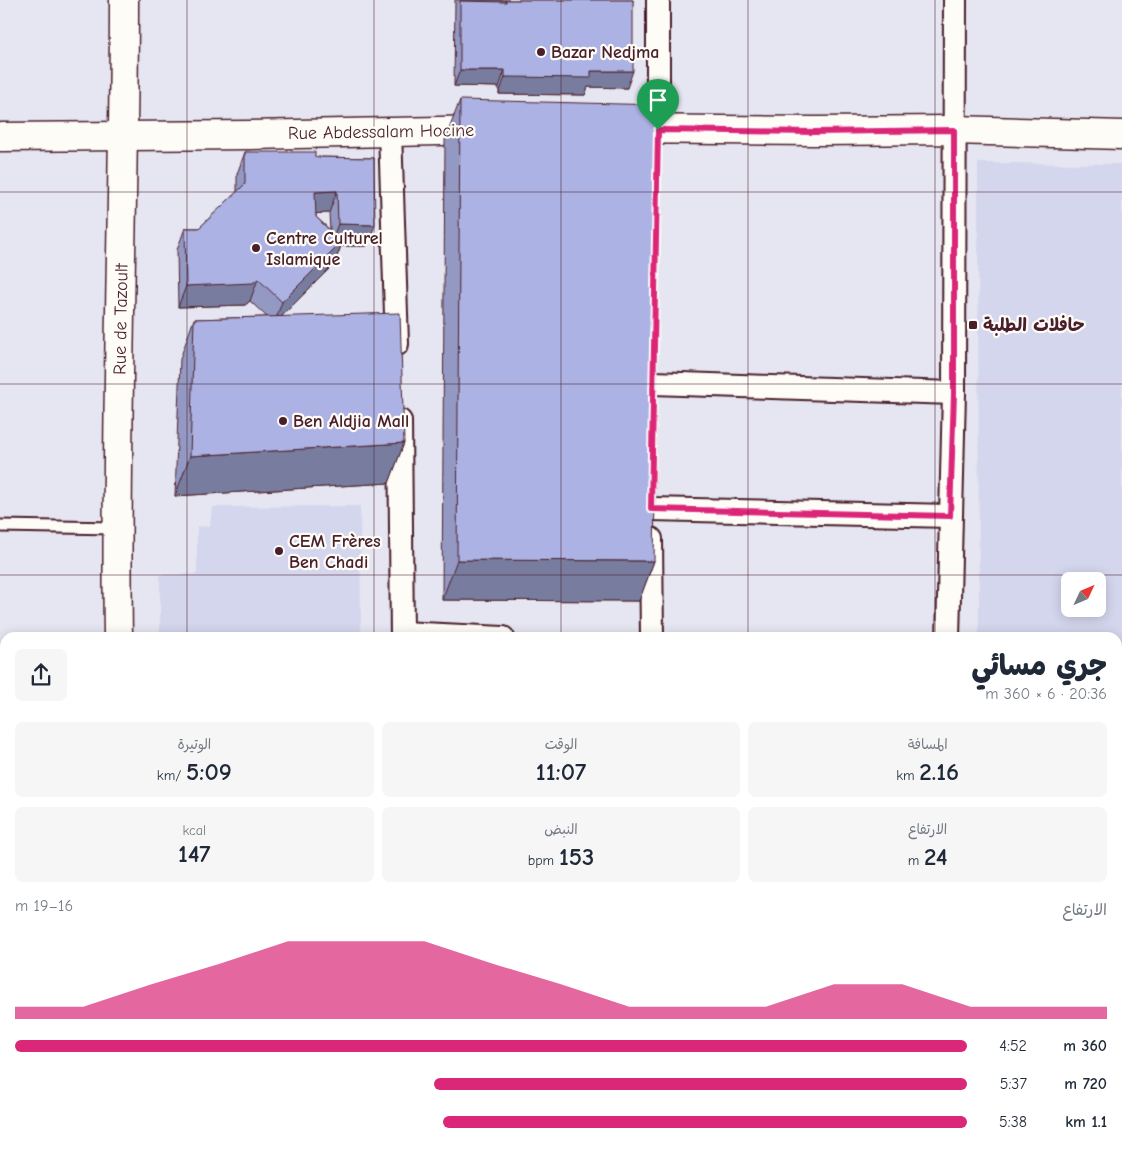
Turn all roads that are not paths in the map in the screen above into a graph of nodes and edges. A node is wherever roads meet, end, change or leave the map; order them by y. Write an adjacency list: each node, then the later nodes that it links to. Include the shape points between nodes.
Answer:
1 (124, 0): 9 (main road, Rue de Tazoult)
2 (658, 0): 6 (street)
3 (955, 0): 7 (street)
4 (514, 129): 8 (main road, Rue Abdessalam Hocine)
5 (601, 129): 6 (main road)
6 (658, 130): 7 (main road); 12 (street)
7 (954, 130): 10 (main road); 15 (street)
8 (390, 131): 9 (main road, Rue Abdessalam Hocine); 13 (street)
9 (124, 135): 11 (main road, Rue Abdessalam Hocine); 19 (main road, Rue de Tazoult)
10 (1122, 135)
11 (0, 137)
12 (658, 159)
13 (398, 365)
14 (653, 383): 15 (street)
15 (954, 393): 17 (street)
16 (399, 404): 21 (street)
17 (950, 516): 22 (street, via 651,500); 23 (street)
18 (0, 526): 19 (lane)
19 (116, 528): 20 (main road, Rue de Tazoult)
20 (118, 632)
21 (402, 632)
22 (652, 632)
23 (948, 632)

